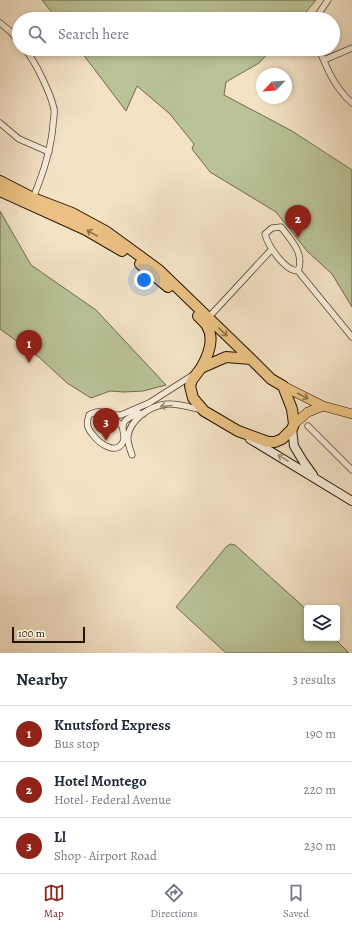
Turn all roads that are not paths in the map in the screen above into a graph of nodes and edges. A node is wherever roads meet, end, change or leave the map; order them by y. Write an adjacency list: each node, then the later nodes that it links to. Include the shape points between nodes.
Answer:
1 (328, 0): 2 (street)
2 (320, 12)
3 (0, 23): 4 (street)
4 (12, 33)
5 (352, 48): 6 (street)
6 (340, 53)
7 (31, 56): 13 (street, via 54,110)
8 (322, 56): 10 (street)
9 (333, 56): 10 (street)
10 (324, 60): 11 (street, via 336,85)
11 (352, 102)
12 (0, 123): 13 (street, via 19,139)
13 (49, 152): 16 (street)
14 (0, 181): 16 (highway)
15 (0, 191): 22 (highway, one-way to 15, via 210,344 207,326 161,282 119,249 86,230)
16 (33, 198): 19 (highway, via 107,232 159,270)
17 (272, 249): 18 (street, via 286,266); 18 (street, via 265,234 272,228 281,227 299,252 301,264); 19 (street)
18 (298, 271): 20 (street)
19 (208, 318): 21 (highway, one-way to 21)
20 (352, 337)
21 (251, 359): 22 (highway, via 226,357); 23 (highway, via 271,379)
22 (200, 370): 25 (highway, via 190,386 193,398); 28 (street, via 149,403 121,415)
23 (283, 386): 24 (main road, one-way to 24); 31 (highway, via 292,409)
24 (323, 406): 27 (main road); 31 (main road, via 308,412)
25 (204, 411): 26 (street, one-way to 26, via 162,405); 32 (highway)
26 (143, 414): 29 (street, via 132,416); 33 (street, via 134,423 128,437)
27 (352, 414)
28 (110, 415): 29 (street); 29 (street, via 101,411 89,415 86,424 96,439 110,448 119,447 124,440)
29 (122, 426)
30 (308, 426): 34 (street)
31 (293, 427): 32 (highway, via 276,442 268,442); 35 (main road, via 294,446)
32 (238, 431): 35 (main road, one-way to 32)
33 (132, 455)
34 (352, 470)
35 (316, 479): 36 (main road)
36 (352, 501)

